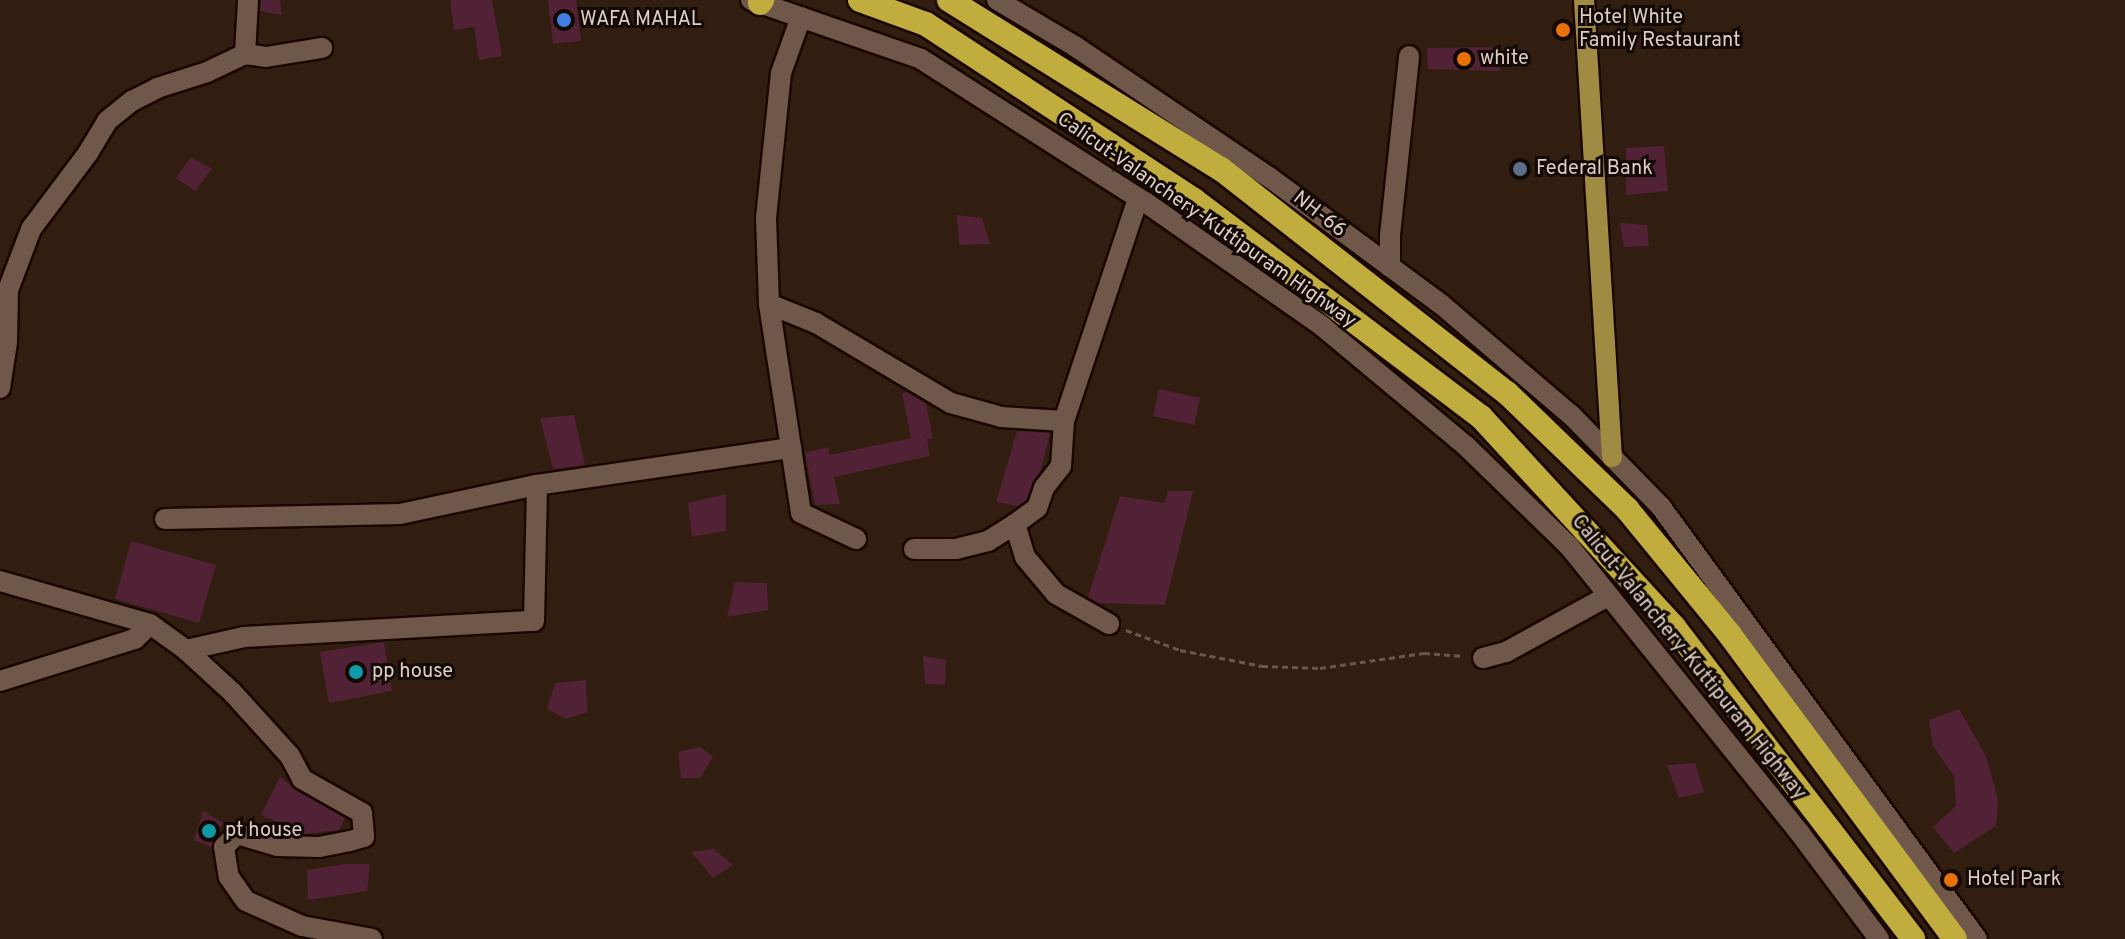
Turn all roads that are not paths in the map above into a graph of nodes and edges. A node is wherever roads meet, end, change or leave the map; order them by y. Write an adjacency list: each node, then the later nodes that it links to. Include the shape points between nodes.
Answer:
1 (248, 0): 9 (street)
2 (860, 0): 32 (highway, Calicut-Valanchery-Kuttipuram Highway, via 926,24 1194,200 1481,417 1674,627)
3 (949, 0): 33 (highway, NH-66, via 1221,169 1507,393 1627,509 1730,635)
4 (997, 0): 12 (street, via 1269,177)
5 (1584, 0): 17 (main road)
6 (758, 1): 7 (street, Calicut-Valanchery-Kuttipuram Highway)
7 (801, 17): 11 (street, Calicut-Valanchery-Kuttipuram Highway, via 921,59); 13 (street, via 781,73 766,218)
8 (322, 48): 9 (street, via 266,57)
9 (245, 54): 14 (street, via 157,88 107,121 31,229 8,290)
10 (1409, 56): 12 (street)
11 (1138, 198): 15 (street); 24 (street, Calicut-Valanchery-Kuttipuram Highway, via 1322,326 1466,446 1569,546)
12 (1390, 267): 17 (street, via 1571,415)
13 (769, 304): 15 (street, via 816,323 951,403 1001,417); 16 (street)
14 (0, 388)
15 (1064, 421): 20 (street, via 1061,466 1037,508)
16 (791, 448): 18 (street); 21 (street, via 801,513)
17 (1612, 457): 34 (street, via 1671,519)
18 (537, 485): 19 (street, via 400,514); 27 (street, via 534,621 244,637)
19 (165, 519)
20 (1015, 524): 22 (street, via 988,541 956,549); 26 (street, via 1025,557 1056,594)
21 (856, 539)
22 (914, 549)
23 (0, 581): 25 (street)
24 (1608, 596): 28 (street, via 1506,652); 31 (street, Calicut-Valanchery-Kuttipuram Highway)
25 (150, 624): 27 (street); 29 (street, via 135,639)
26 (1109, 624)
27 (186, 650): 30 (street, via 290,756 302,779 362,813 364,837 319,847 277,846 237,834 224,847 229,877 246,901 302,926)
28 (1483, 658)
29 (0, 681)
30 (372, 939)
31 (1879, 939)
32 (1913, 939)
33 (1955, 939)
34 (1977, 939)

